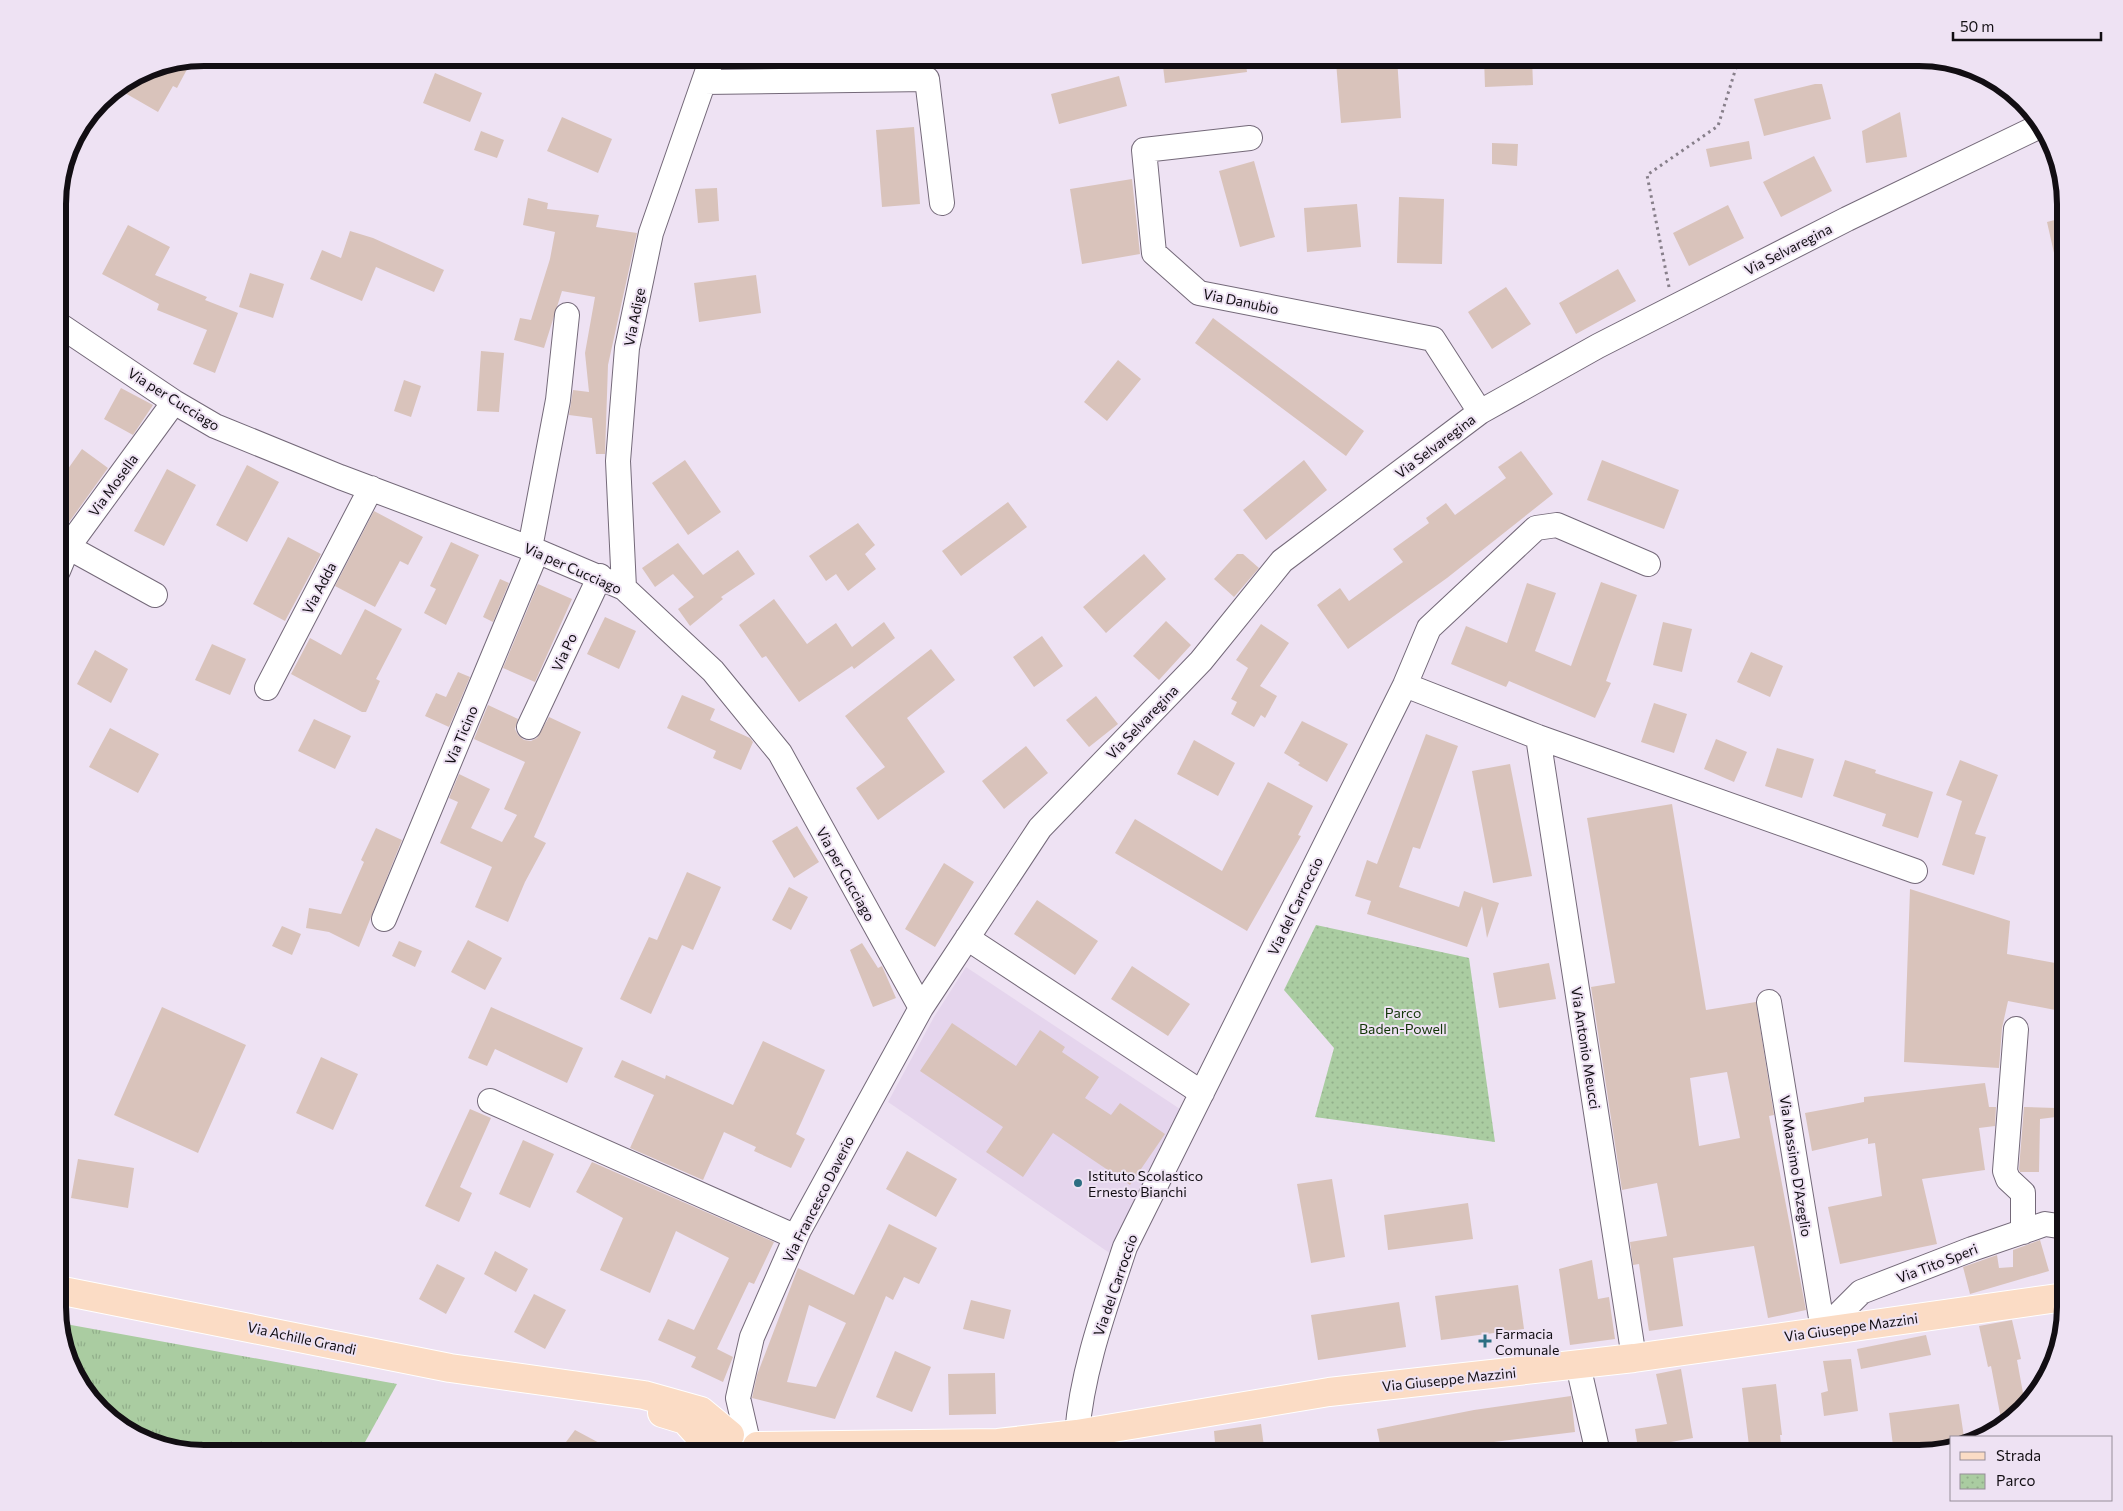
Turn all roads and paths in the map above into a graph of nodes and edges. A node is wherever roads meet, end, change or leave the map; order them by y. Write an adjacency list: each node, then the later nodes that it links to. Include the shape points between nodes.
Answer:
1 (709, 66): 3 (street, Via Adige)
2 (1737, 66): 7 (path, via 1718,126 1647,175)
3 (704, 82): 6 (street, via 927,79); 17 (street, Via Adige, via 651,233 627,348 618,461)
4 (2034, 129): 7 (street, Via Selvaregina)
5 (1250, 138): 11 (street, Via Danubio, via 1144,150 1154,253 1199,294 1433,339)
6 (942, 203)
7 (1673, 308): 11 (street, Via Selvaregina)
8 (567, 315): 14 (street, Via Ticino, via 558,400)
9 (67, 330): 10 (street, Via per Cucciago)
10 (174, 402): 12 (street, Via per Cucciago, via 215,426); 13 (street, Via Mosella)
11 (1480, 412): 25 (street, Via Selvaregina, via 1282,561 1201,661 1040,828)
12 (371, 488): 14 (street, Via per Cucciago); 20 (street, Via Adda)
13 (68, 547): 18 (street)
14 (534, 550): 16 (street, Via per Cucciago); 24 (street, Via Ticino)
15 (1648, 564): 19 (street, Via del Carroccio, via 1557,525 1536,528 1429,628)
16 (600, 576): 17 (street, Via per Cucciago); 21 (street, Via Po)
17 (624, 588): 27 (street, Via per Cucciago, via 713,671 780,754)
18 (155, 595)
19 (1405, 685): 22 (street); 29 (street, Via del Carroccio)
20 (267, 688)
21 (529, 728)
22 (1538, 737): 23 (street); 37 (street, Via Antonio Meucci)
23 (1915, 871)
24 (384, 919)
25 (967, 938): 27 (street, Via Selvaregina); 29 (street)
26 (1769, 1002): 36 (street, Via Massimo D'Azeglio)
27 (921, 1008): 33 (street, Via Francesco Daverio)
28 (2016, 1028): 32 (street, via 2005,1171 2008,1179 2022,1193)
29 (1202, 1093): 39 (street, Via del Carroccio, via 1126,1247 1098,1329 1079,1411)
30 (490, 1102): 33 (street)
31 (2057, 1226): 32 (street, Via Tito Speri, via 2045,1224)
32 (2023, 1232): 36 (street, Via Tito Speri, via 1861,1292)
33 (796, 1237): 41 (street, Via Francesco Daverio, via 752,1337 738,1398)
34 (67, 1292): 40 (main road, Via Achille Grandi, via 450,1368 547,1382 685,1420)
35 (2057, 1298): 36 (main road, Via Giuseppe Mazzini)
36 (1824, 1330): 37 (main road, Via Giuseppe Mazzini)
37 (1634, 1358): 38 (main road, Via Giuseppe Mazzini)
38 (1578, 1365): 39 (main road, Via Giuseppe Mazzini, via 1330,1392); 43 (street)
39 (1077, 1434): 42 (main road, Via Giuseppe Mazzini)
40 (734, 1445)
41 (736, 1445)
42 (1024, 1445)
43 (1596, 1445)

